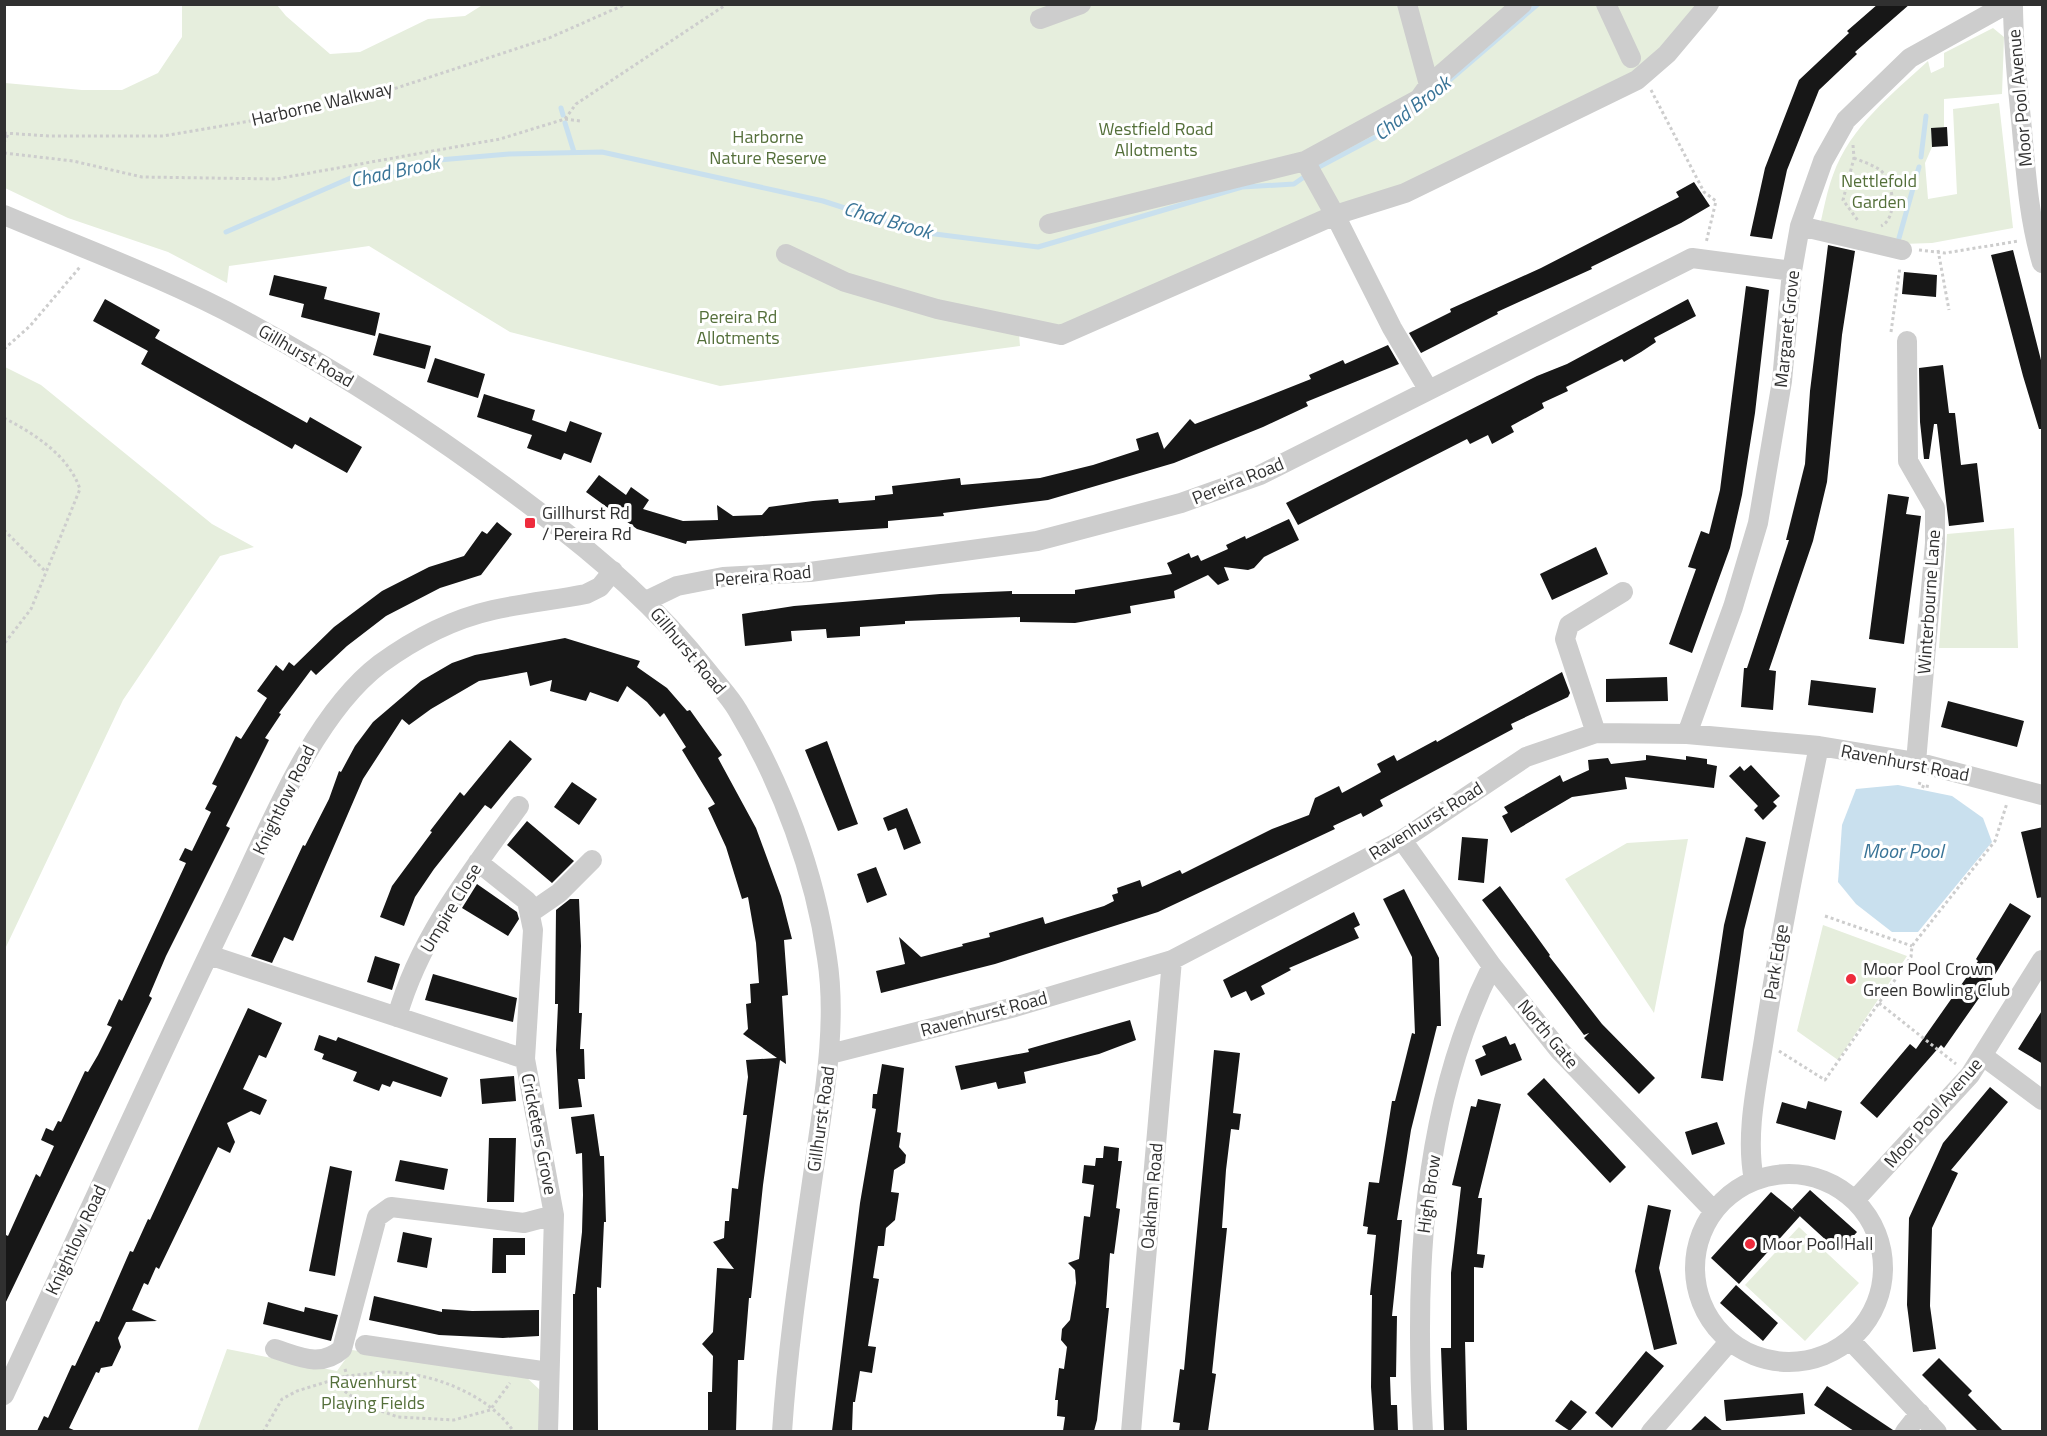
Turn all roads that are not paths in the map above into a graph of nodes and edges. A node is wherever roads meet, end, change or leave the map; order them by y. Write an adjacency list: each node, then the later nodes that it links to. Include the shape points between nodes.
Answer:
1 (1081, 4): 8 (street)
2 (1407, 4): 10 (street)
3 (1522, 4): 10 (street)
4 (1606, 4): 9 (street)
5 (1709, 4): 13 (street, via 1666,54 1642,75 1405,193)
6 (2007, 4): 15 (street, Margaret Grove, via 1910,58 1846,120 1823,161)
7 (2013, 4): 18 (street, Moor Pool Avenue, via 2014,51 2035,238)
8 (1040, 19)
9 (1631, 58)
10 (1429, 85): 11 (street, via 1419,99)
11 (1310, 169): 13 (street); 14 (street)
12 (4, 215): 22 (street, Gillhurst Road, via 242,319 344,376 502,484)
13 (1335, 215): 17 (street, via 1061,334 937,309 846,282); 21 (street)
14 (1049, 224)
15 (1800, 226): 16 (street); 19 (street, Margaret Grove)
16 (1902, 250)
17 (786, 254)
18 (2043, 262)
19 (1792, 271): 21 (street, Pereira Road, via 1692,258); 26 (street, Margaret Grove, via 1782,381 1758,523 1733,607)
20 (1907, 341): 28 (street, Winterbourne Lane, via 1908,461 1935,508)
21 (1428, 389): 24 (street, Pereira Road, via 1260,476 1181,503 1037,541 810,572 723,577 677,586)
22 (613, 571): 24 (street, Gillhurst Road); 35 (street, Knightlow Road, via 600,587 586,594 491,610 445,626 378,666 311,742)
23 (1623, 592): 25 (street, via 1569,625 1566,639)
24 (646, 601): 40 (street, Gillhurst Road, via 737,709 769,770 795,834 828,959)
25 (1596, 733): 26 (street, Ravenhurst Road); 31 (street, Ravenhurst Road, via 1526,757)
26 (1687, 734): 27 (street, Ravenhurst Road)
27 (1819, 746): 28 (street, Ravenhurst Road); 44 (street, Park Edge, via 1781,927 1762,1051 1749,1154)
28 (1916, 762): 29 (street, Ravenhurst Road)
29 (2043, 795)
30 (519, 806): 33 (street, Umpire Close)
31 (1402, 840): 36 (street, Ravenhurst Road); 38 (street, North Gate)
32 (592, 860): 34 (street, via 559,893)
33 (478, 862): 34 (street, via 527,901); 39 (street, Umpire Close, via 428,942)
34 (530, 913): 42 (street, Cricketers Grove, via 533,930)
35 (208, 955): 39 (street); 53 (street, Knightlow Road)
36 (1172, 960): 40 (street, Ravenhurst Road, via 1015,1007); 57 (street, Oakham Road)
37 (2043, 960): 41 (street, Moor Pool Avenue)
38 (1492, 966): 46 (street, North Gate, via 1559,1050); 58 (street, High Brow, via 1473,1005 1452,1065 1422,1239 1419,1327)
39 (397, 1017): 42 (street)
40 (830, 1054): 56 (street, Gillhurst Road, via 786,1372)
41 (1983, 1056): 43 (street); 45 (street, Moor Pool Avenue)
42 (525, 1059): 47 (street, Cricketers Grove)
43 (2043, 1100)
44 (1754, 1180): 45 (street, via 1780,1173 1808,1175 1833,1184); 46 (street, via 1731,1192)
45 (1855, 1200): 48 (street, via 1874,1225 1883,1255 1882,1287 1871,1316)
46 (1713, 1210): 49 (street, via 1699,1236 1694,1265 1697,1294 1709,1320)
47 (554, 1215): 51 (street, via 524,1223 391,1207 377,1217 342,1349 316,1362); 52 (street, Cricketers Grove)
48 (1850, 1340): 49 (street, via 1828,1354 1803,1362 1751,1356); 54 (street)
49 (1729, 1342): 59 (street)
50 (365, 1344): 52 (street)
51 (275, 1349)
52 (549, 1372): 55 (street, Cricketers Grove)
53 (4, 1395)
54 (1920, 1413): 60 (street); 61 (street)
55 (548, 1431)
56 (782, 1431)
57 (1131, 1431)
58 (1423, 1431)
59 (1651, 1431)
60 (1905, 1431)
61 (1937, 1431)

